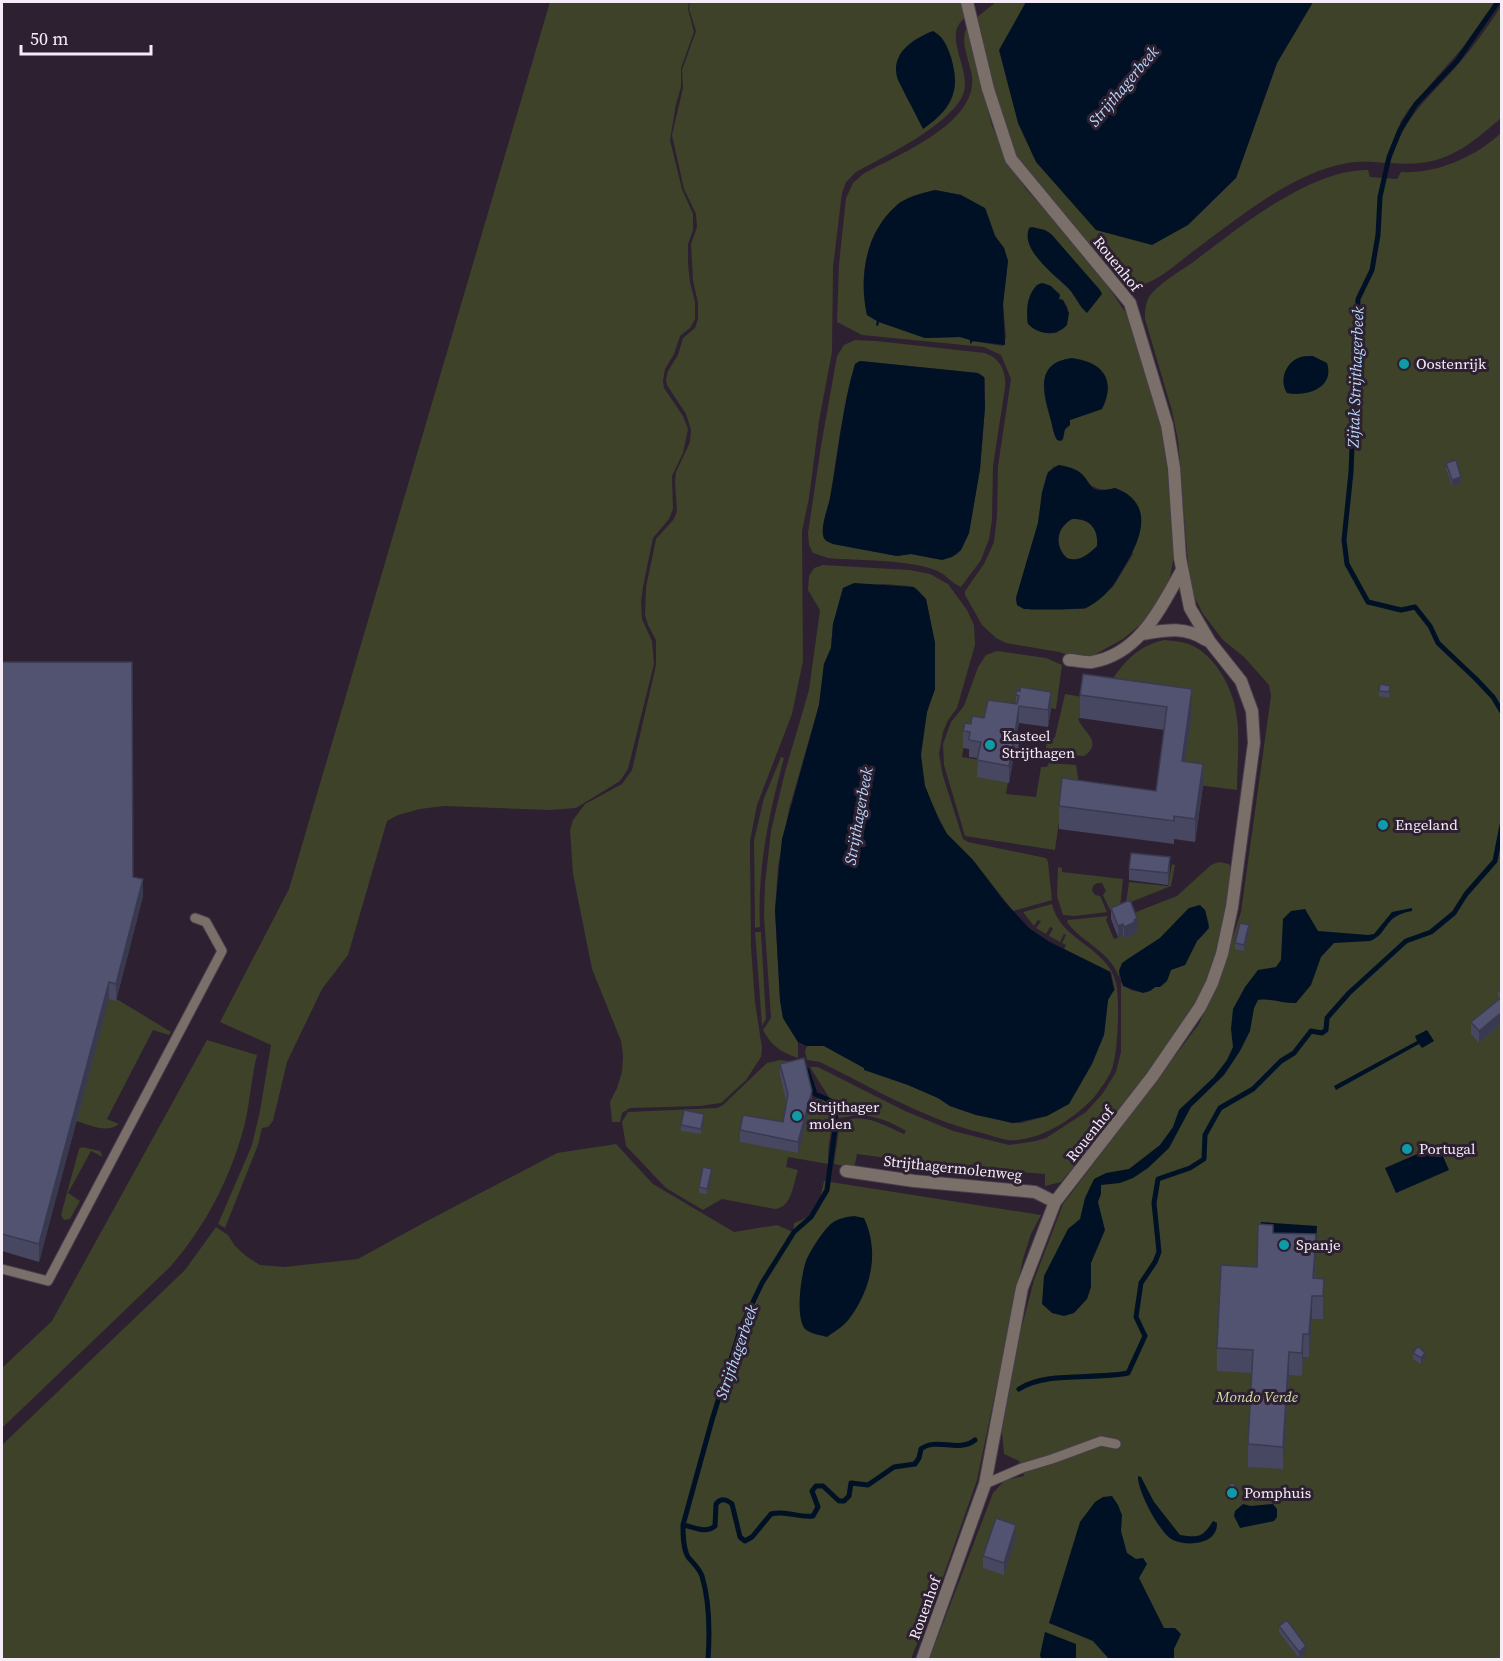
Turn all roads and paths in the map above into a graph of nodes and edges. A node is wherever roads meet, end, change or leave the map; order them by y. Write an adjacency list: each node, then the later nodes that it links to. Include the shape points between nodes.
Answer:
1 (967, 2): 2 (street, Rouenhof, via 988,89 1011,159 1130,303 1167,425)
2 (1182, 570): 3 (street); 4 (street, Rouenhof, via 1190,608)
3 (1142, 634): 4 (street, Rouenhof, via 1180,629); 5 (street, via 1117,654 1103,659)
4 (1210, 642): 8 (street, Rouenhof, via 1241,681 1254,727 1240,856 1222,954 1200,1007 1126,1113)
5 (1069, 660)
6 (195, 918): 9 (lane, via 206,922 222,951 48,1281)
7 (846, 1171): 8 (street, Strijthagermolenweg, via 1035,1192)
8 (1055, 1202): 11 (street, Rouenhof, via 1022,1288)
9 (2, 1269)
10 (1116, 1444): 11 (lane, via 1101,1441)
11 (985, 1484): 12 (street, Rouenhof)
12 (922, 1659)

